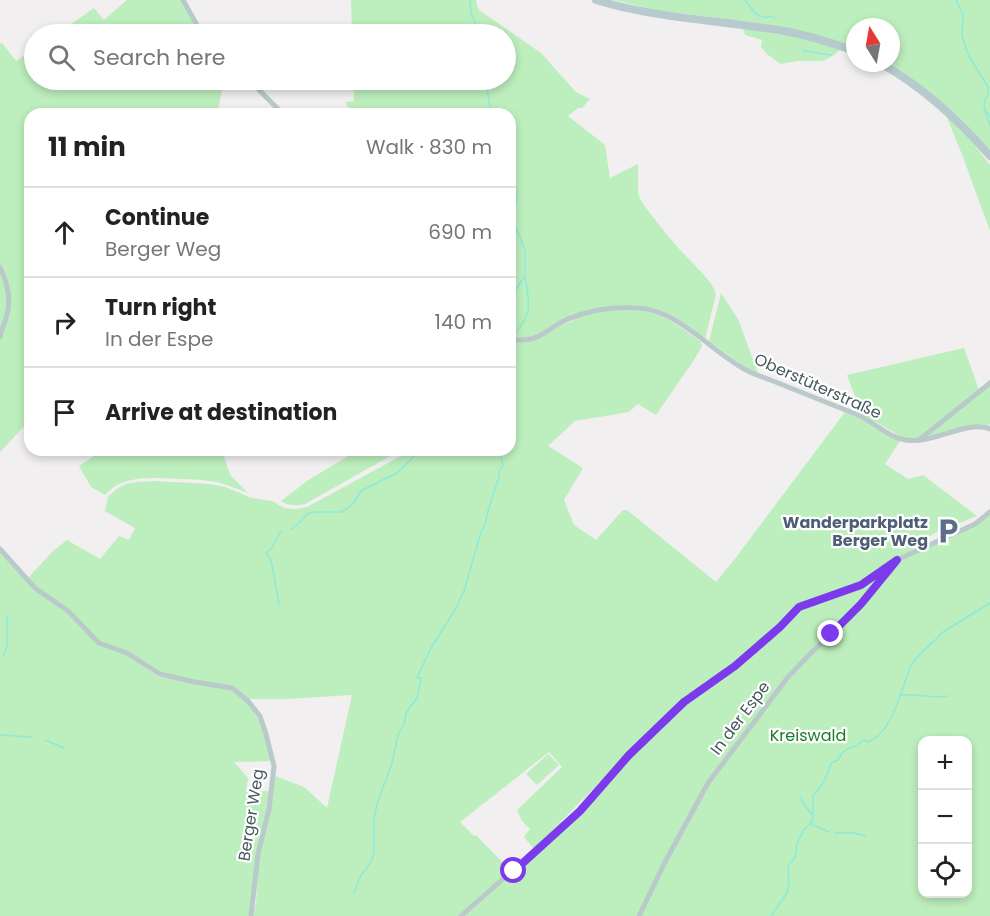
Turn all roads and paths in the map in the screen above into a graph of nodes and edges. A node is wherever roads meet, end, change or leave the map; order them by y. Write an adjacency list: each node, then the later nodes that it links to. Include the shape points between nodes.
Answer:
1 (183, 0): 3 (street)
2 (596, 0): 4 (main road, via 652,13 784,31)
3 (196, 24)
4 (846, 48)
5 (895, 72): 8 (main road, via 940,105)
6 (259, 90): 7 (street)
7 (277, 108)
8 (990, 156)
9 (0, 267): 10 (street, via 9,292)
10 (0, 337)
11 (516, 339): 14 (street, Oberstüterstraße, via 531,340 586,312 641,308 657,312 675,320 747,371 862,417 900,439)
12 (990, 383): 14 (street)
13 (990, 429): 14 (street, via 964,428)
14 (918, 441)
15 (990, 512): 17 (street, via 975,524)
16 (0, 549): 18 (street, Berger Weg, via 35,588 68,611 99,643 127,653 160,674 232,688 260,716 273,766)
17 (897, 560): 19 (street, via 861,585 799,607 735,666 684,702 629,755 580,811); 20 (street, In der Espe, via 850,617 788,677 708,783)
18 (251, 916)
19 (462, 916)
20 (639, 916)

